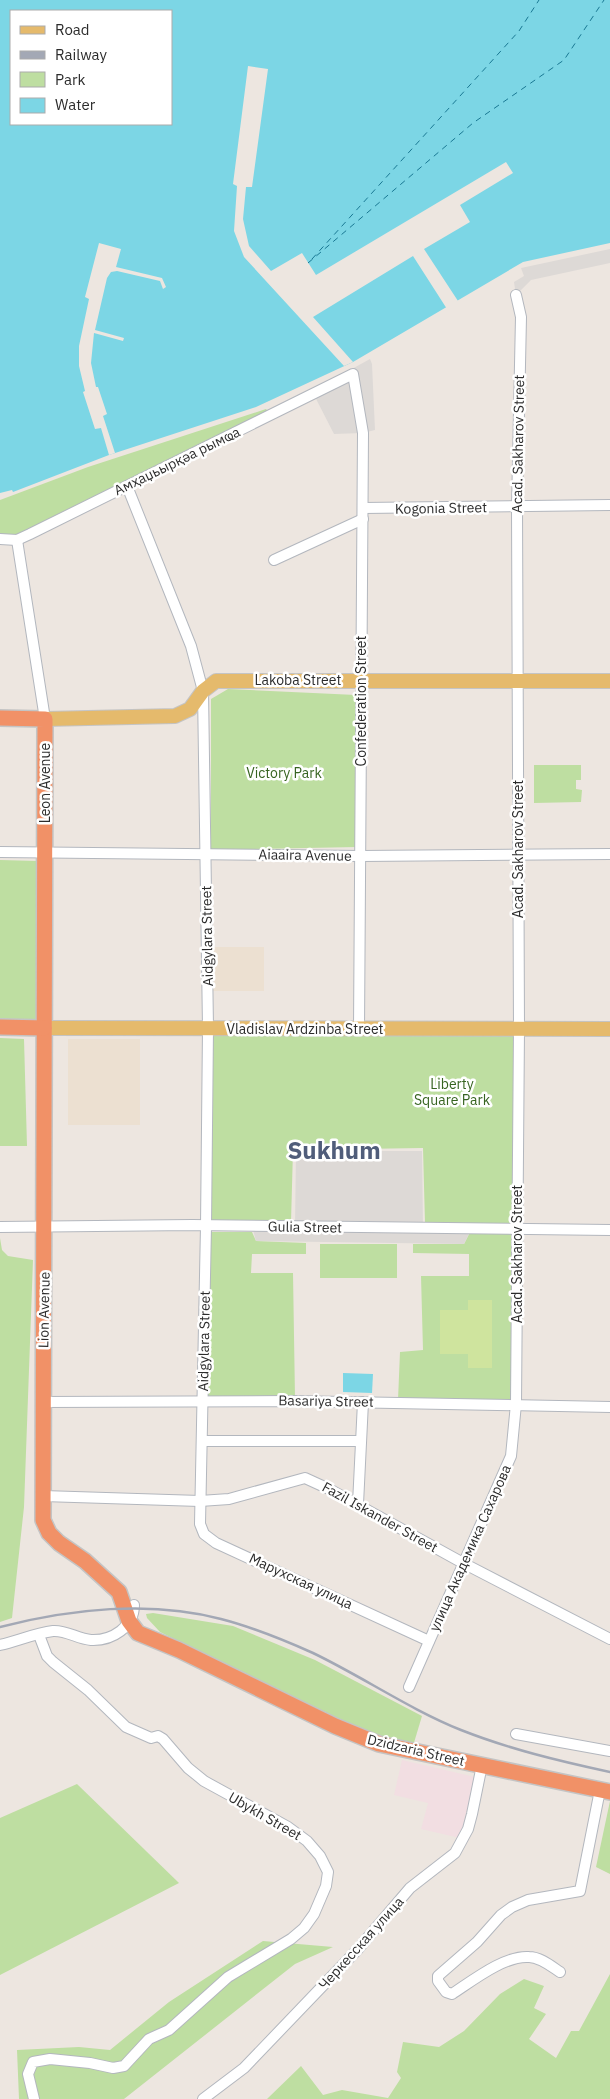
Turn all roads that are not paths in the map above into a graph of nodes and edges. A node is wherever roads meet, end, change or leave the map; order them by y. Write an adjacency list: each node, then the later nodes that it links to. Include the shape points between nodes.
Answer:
1 (516, 295): 5 (street, Acad. Sakharov Street, via 521,317)
2 (353, 374): 3 (street, Амҳаџьырқәа рымҩа); 6 (street, Confederation Street, via 363,434)
3 (128, 486): 9 (street, Амҳаџьырқәа рымҩа); 14 (street, Aidgylara Street, via 177,609)
4 (610, 504): 5 (street, Kogonia Street)
5 (517, 507): 6 (street, Kogonia Street); 13 (street, Acad. Sakharov Street)
6 (363, 508): 7 (street, Confederation Street)
7 (363, 519): 10 (street); 11 (street, Confederation Street)
8 (0, 539): 9 (street, Амҳаџьырқәа рымҩа)
9 (17, 540): 16 (street, Leon Avenue)
10 (274, 560)
11 (362, 681): 13 (main road, Lakoba Street); 14 (main road, Lakoba Street, via 216,681); 22 (street, Confederation Street)
12 (610, 681): 13 (main road, Lakoba Street)
13 (517, 682): 21 (street, Acad. Sakharov Street)
14 (203, 691): 16 (main road, Lakoba Street, via 190,709 175,716); 19 (street, Aidgylara Street)
15 (0, 718): 16 (highway, Lakoba Street)
16 (45, 719): 18 (highway, Leon Avenue)
17 (0, 852): 18 (street, Aiaaira Avenue)
18 (44, 853): 19 (street, Aiaaira Avenue); 24 (highway, Leon Avenue)
19 (206, 854): 22 (street, Aiaaira Avenue); 25 (street, Aidgylara Street)
20 (610, 854): 21 (street, Aiaaira Avenue)
21 (518, 855): 22 (street, Aiaaira Avenue); 27 (street, Acad. Sakharov Street)
22 (366, 856): 26 (street, Confederation Street)
23 (0, 1027): 24 (highway, Vladislav Ardzinba Street)
24 (44, 1028): 25 (main road, Vladislav Ardzinba Street); 31 (highway, Lion Avenue)
25 (208, 1028): 26 (main road, Vladislav Ardzinba Street); 29 (street, Aidgylara Street)
26 (359, 1029): 27 (main road, Vladislav Ardzinba Street)
27 (518, 1029): 28 (main road, Vladislav Ardzinba Street); 32 (street, Acad. Sakharov Street)
28 (610, 1029)
29 (206, 1226): 31 (street, Gulia Street); 32 (street, Gulia Street); 34 (street, Aidgylara Street)
30 (0, 1227): 31 (street, Gulia Street)
31 (46, 1227): 35 (highway, Lion Avenue)
32 (517, 1229): 33 (street, Gulia Street); 37 (street, Acad. Sakharov Street)
33 (610, 1230)
34 (203, 1400): 35 (street, Basariya Street); 36 (street, Basariya Street); 39 (street, Aidgylara Street)
35 (42, 1402): 41 (highway, Lion Avenue)
36 (363, 1402): 37 (street, Basariya Street); 40 (street)
37 (516, 1404): 38 (street, Basariya Street); 44 (street, улица Академика Сахарова, via 511,1456)
38 (610, 1407)
39 (202, 1441): 40 (street); 42 (street, Марухская улица)
40 (361, 1441): 43 (street)
41 (43, 1496): 42 (street, Fazil Iskander Street); 45 (highway, Lion Avenue, via 43,1520 49,1533)
42 (200, 1501): 43 (street, Fazil Iskander Street, via 229,1499 305,1478); 50 (street, Марухская улица, via 200,1524 204,1534 216,1543)
43 (358, 1504): 44 (street, Fazil Iskander Street)
44 (463, 1563): 49 (street, Fazil Iskander Street); 50 (street, улица Академика Сахарова)
45 (94, 1569): 46 (highway, Lion Avenue, via 123,1585); 47 (highway, Lion Avenue, via 119,1592)
46 (134, 1605): 47 (street); 52 (highway, Lion Avenue, via 141,1622 150,1632)
47 (129, 1628): 48 (street, via 91,1640 54,1631); 52 (highway)
48 (39, 1635): 51 (street); 59 (street, Ubykh Street, via 47,1656 126,1727 151,1738 158,1736 163,1739 204,1781 301,1836 320,1856 328,1872 326,1886 314,1914 291,1939 228,1977 169,2030 149,2039 124,2066 113,2068 50,2059 33,2062 28,2074)
49 (610, 1639)
50 (429, 1641): 53 (street, улица Академика Сахарова)
51 (0, 1645)
52 (179, 1650): 56 (highway, Dzidzaria Street, via 379,1744)
53 (409, 1688)
54 (516, 1734): 55 (street)
55 (610, 1751)
56 (482, 1765): 57 (highway, Dzidzaria Street); 60 (street, Черкесская улица, via 472,1814 455,1853 410,1888 358,1949 244,2068)
57 (605, 1791): 58 (street, via 580,1891 528,1900 512,1907 438,1976 438,1982 452,1994 493,1968 528,1956)
58 (560, 1972)
59 (34, 2099)
60 (203, 2099)

